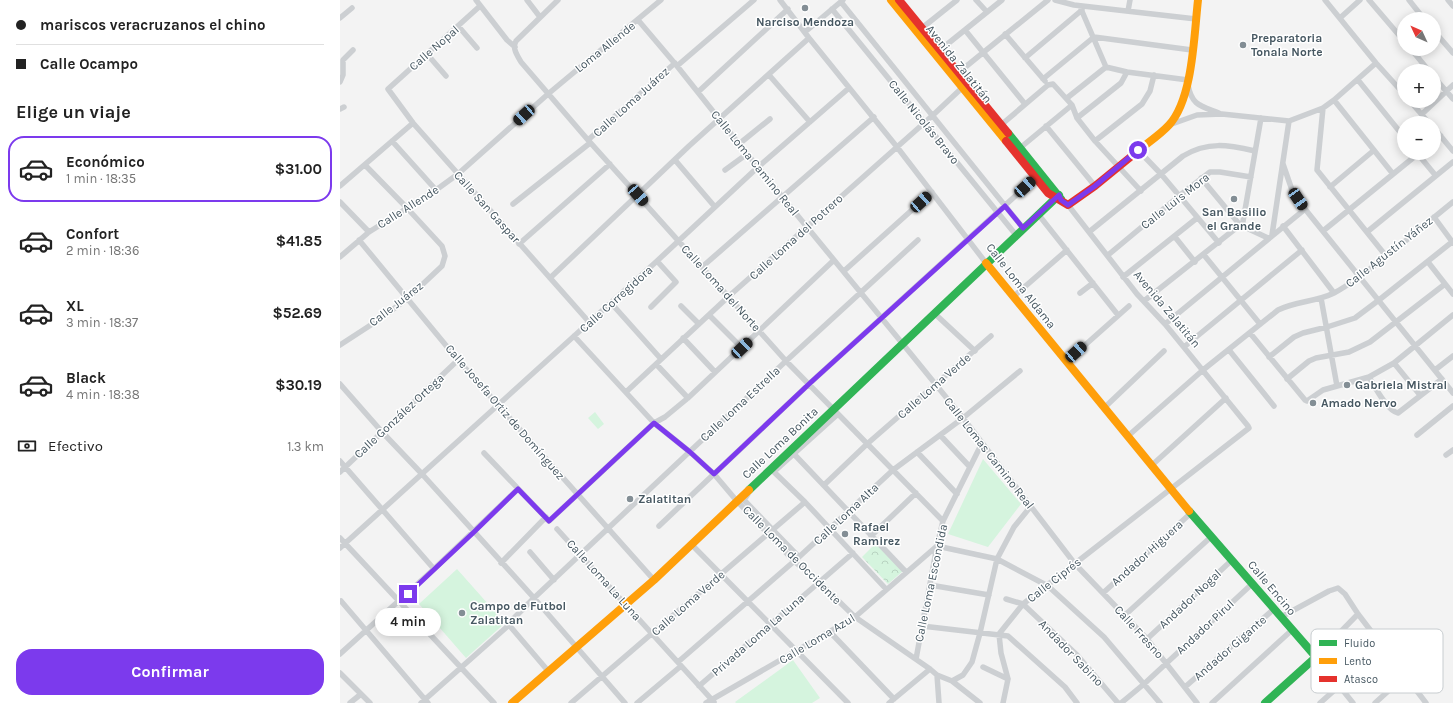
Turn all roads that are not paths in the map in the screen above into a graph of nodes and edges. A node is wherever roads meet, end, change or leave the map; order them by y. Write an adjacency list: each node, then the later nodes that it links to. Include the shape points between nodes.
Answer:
1 (476, 0): 23 (street, Calle Loma del Norte)
2 (527, 0): 31 (street)
3 (558, 0): 31 (street)
4 (661, 0): 35 (street, Loma Allende)
5 (754, 0): 56 (street, Calle Loma Juárez)
6 (780, 0): 26 (street, Calle Loma Aldama)
7 (891, 0): 21 (street, Avenida Zalatitán)
8 (957, 0): 37 (street)
9 (976, 0): 29 (street)
10 (1002, 0): 29 (street)
11 (1048, 0): 41 (street)
12 (1055, 0): 22 (street)
13 (1130, 0): 28 (street)
14 (1198, 0): 34 (street, Calle Loma Bonita)
15 (1325, 0): 33 (street)
16 (1360, 0): 33 (street)
17 (1369, 0): 40 (street)
18 (1409, 0): 30 (street)
19 (1448, 0): 24 (street)
20 (842, 1): 27 (street); 87 (street, Calle Nicolás Bravo)
21 (901, 3): 37 (street, Avenida Zalatitán); 69 (street, Avenida Zalatitán)
22 (1078, 5): 28 (street); 43 (street); 54 (street)
23 (480, 6): 36 (street, Calle Nopal); 45 (street, Calle Loma del Norte, via 507,40)
24 (1453, 6)
25 (352, 8): 32 (street)
26 (788, 9): 39 (street, Calle Loma Aldama); 75 (street)
27 (832, 9): 39 (street); 96 (street, Calle Nicolás Bravo)
28 (1128, 11): 34 (street)
29 (987, 12): 38 (street)
30 (1418, 12)
31 (540, 17): 45 (street, via 518,38)
32 (340, 18)
33 (1340, 18): 55 (street)
34 (1196, 19): 49 (street, Calle Loma Bonita)
35 (638, 20): 56 (street, Calle Loma Camino Real); 77 (street, Loma Allende)
36 (459, 27): 46 (street); 52 (street, Calle Nopal)
37 (922, 28): 48 (street, Avenida Zalatitán)
38 (965, 30): 48 (street); 50 (street)
39 (805, 32): 42 (street, Calle Loma Aldama)
40 (1397, 33)
41 (1005, 34): 50 (street); 54 (street)
42 (809, 38): 61 (street); 73 (street, Calle Loma Aldama)
43 (1094, 38): 49 (street); 58 (street); 64 (street)
44 (1441, 39): 51 (street)
45 (515, 46): 77 (street, Calle Loma del Norte, via 521,62)
46 (477, 48)
47 (353, 50): 67 (street, via 343,60 343,75)
48 (940, 50): 59 (street, Avenida Zalatitán)
49 (1192, 50): 66 (street, Calle Loma Bonita)
50 (983, 52): 59 (street); 81 (street)
51 (1453, 53)
52 (427, 54): 63 (street); 74 (street, Calle Nopal)
53 (1417, 56): 57 (street)
54 (1025, 58): 64 (street)
55 (1376, 63): 65 (street); 71 (street)
56 (676, 64): 75 (street, Calle Loma Camino Real); 104 (street, Calle Loma Juárez)
57 (1423, 64)
58 (1106, 67): 60 (street); 78 (street)
59 (958, 72): 69 (street, Avenida Zalatitán)
60 (1127, 72): 62 (street); 89 (street, via 1121,82)
61 (769, 75): 92 (street); 94 (street)
62 (1154, 75): 66 (street); 103 (street, via 1150,91 1142,104)
63 (446, 76)
64 (1043, 79): 68 (street)
65 (1358, 80): 80 (street); 100 (street)
66 (1188, 81): 85 (street, via 1190,96 1196,102); 98 (street, Calle Loma Bonita, via 1181,106)
67 (340, 82)
68 (1049, 84): 78 (street, via 1053,84); 81 (street)
69 (965, 85): 87 (street, Calle Loma del Potrero); 97 (street, Avenida Zalatitán); 128 (street, Avenida Zalatitán)
70 (1453, 85): 76 (street)
71 (1397, 86)
72 (1441, 86): 76 (street)
73 (849, 88): 88 (street, Calle Loma Aldama); 94 (street, Calle Corregidora)
74 (388, 89): 95 (street, Calle San Gaspar)
75 (698, 92): 92 (street, Calle Loma Camino Real)
76 (1446, 92): 79 (street); 86 (street)
77 (548, 94): 104 (street, Calle Loma del Norte); 123 (street, Calle Allende)
78 (1067, 98): 82 (street)
79 (1453, 99)
80 (1334, 100): 83 (street); 110 (street)
81 (1025, 104): 97 (street)
82 (1072, 105): 89 (street); 99 (street)
83 (1323, 108): 93 (street); 132 (street, via 1317,167)
84 (1416, 108): 86 (street)
85 (1222, 114): 90 (street); 98 (street, via 1197,115)
86 (1422, 114)
87 (932, 116): 96 (street, Calle Loma del Potrero); 143 (street, Calle Nicolás Bravo)
88 (874, 117): 106 (street, Calle Loma Aldama); 137 (street)
89 (1077, 118): 103 (street)
90 (1261, 118): 93 (street); 109 (street)
91 (770, 119): 105 (street)
92 (720, 120): 105 (street, Calle Loma Camino Real); 113 (street)
93 (1289, 121): 118 (street)
94 (810, 122): 121 (street, Calle Corregidora)
95 (413, 123): 102 (street); 123 (street, Calle San Gaspar)
96 (925, 123): 106 (street, Calle Loma del Potrero); 148 (street, Calle Nicolás Bravo)
97 (1001, 125): 107 (street, Avenida Zalatitán)
98 (1169, 125): 108 (street, Calle Loma Bonita)
99 (1046, 126): 107 (street); 131 (street)
100 (1397, 128)
101 (1441, 136): 111 (street)
102 (392, 141): 119 (street); 133 (street)
103 (1095, 141): 120 (street)
104 (589, 142): 117 (street, Calle Loma del Norte); 142 (street, Calle Loma Juárez)
105 (739, 144): 112 (street, Calle Loma Camino Real)
106 (897, 147): 135 (street, Calle Loma Aldama); 152 (street, Calle Loma del Potrero)
107 (1020, 148): 139 (street, Avenida Zalatitán)
108 (1138, 150): 120 (street, Calle Loma Bonita); 124 (street)
109 (1255, 151): 124 (street, via 1230,146 1203,147 1182,156); 127 (street)
110 (1373, 151): 125 (street); 132 (street)
111 (1453, 151)
112 (747, 154): 121 (street, Calle Loma Camino Real); 122 (street)
113 (675, 160): 136 (street); 144 (street)
114 (1410, 160): 125 (street)
115 (1423, 160): 126 (street)
116 (1453, 162): 126 (street)
117 (610, 164): 136 (street, Calle Loma del Norte); 169 (street)
118 (1282, 164): 146 (street, via 1292,190); 162 (street)
119 (365, 165): 130 (street); 145 (street)
120 (1118, 166): 131 (street, Calle Loma Bonita); 134 (street)
121 (758, 167): 137 (street, Calle Loma Camino Real); 144 (street, Calle Corregidora)
122 (725, 170)
123 (458, 174): 133 (street, Calle Allende); 169 (street, Calle San Gaspar)
124 (1161, 174): 134 (street); 138 (street)
125 (1393, 174): 147 (street)
126 (1436, 176): 159 (street)
127 (1251, 177): 129 (street, Calle Luis Mora, via 1210,172); 153 (street)
128 (1036, 178): 139 (street, Avenida Zalatitán, via 1048,193); 143 (street)
129 (1201, 178): 138 (street, Calle Luis Mora); 153 (street)
130 (340, 186)
131 (1095, 186): 139 (street, Calle Loma Bonita)
132 (1330, 186): 147 (street)
133 (436, 190): 145 (street, Calle Allende)
134 (1140, 191): 158 (street)
135 (932, 192): 163 (street, Calle Loma Aldama); 182 (street)
136 (638, 195): 166 (street, Calle Loma del Norte); 186 (street)
137 (782, 196): 152 (street, Calle Loma Camino Real); 181 (street)
138 (1179, 196): 150 (street); 173 (street, Calle Luis Mora)
139 (1061, 200): 149 (street, Calle Loma Bonita); 158 (street, Avenida Zalatitán)
140 (340, 202): 157 (street)
141 (1453, 202): 151 (street, Calle Agustín Yáñez)
142 (513, 204)
143 (1005, 206): 148 (street); 155 (street, Calle Nicolás Bravo)
144 (715, 207): 166 (street, Calle Corregidora)
145 (407, 208): 157 (street, Calle Allende); 195 (street, Calle Juárez, via 442,246 445,256 442,266)
146 (1305, 209): 154 (street); 156 (street)
147 (1349, 210): 156 (street); 159 (street)
148 (998, 212): 160 (street, Calle Nicolás Bravo); 163 (street)
149 (1038, 214): 155 (street, Calle Loma Bonita); 170 (street)
150 (1197, 218): 161 (street); 167 (street)
151 (1434, 218): 168 (street); 174 (street, Calle Agustín Yáñez)
152 (808, 226): 176 (street, Calle Loma Camino Real); 193 (street, Calle Loma del Potrero)
153 (1241, 226): 162 (street); 167 (street)
154 (1283, 226): 162 (street); 171 (street)
155 (1023, 228): 160 (street, Calle Loma Bonita)
156 (1323, 231): 185 (street)
157 (369, 232): 164 (street, Calle Allende)
158 (1089, 232): 173 (street, Avenida Zalatitán)
159 (1367, 232): 174 (street)
160 (1016, 235): 180 (street, Calle Loma Bonita)
161 (1175, 237): 178 (street); 183 (street)
162 (1270, 237): 184 (street)
163 (969, 239): 180 (street, Calle Loma Aldama); 208 (street)
164 (359, 240): 175 (street, Calle Allende); 195 (street, Calle Josefa Ortiz de Domínguez)
165 (918, 240): 189 (street, Calle Loma Estrella)
166 (679, 241): 177 (street, Calle Corregidora); 181 (street, Calle Loma del Norte)
167 (1219, 243): 172 (street)
168 (1453, 243): 179 (street)
169 (519, 244): 186 (street, Calle San Gaspar)
170 (1067, 250): 187 (street); 194 (street)
171 (1302, 250): 191 (street); 197 (street)
172 (1204, 254): 178 (street); 184 (street)
173 (1108, 255): 183 (street, Avenida Zalatitán)
174 (1386, 256): 185 (street, Calle Agustín Yáñez)
175 (340, 257)
176 (834, 260): 182 (street, Calle Loma Camino Real); 215 (street)
177 (657, 261): 200 (street, Calle Corregidora); 201 (street, via 676,282)
178 (1195, 262): 199 (street)
179 (1428, 262): 188 (street); 198 (street)
180 (986, 263): 194 (street, Calle Loma Aldama); 204 (street, Calle Loma Bonita)
181 (702, 268): 193 (street, Calle Loma del Norte)
182 (844, 271): 189 (street, Calle Loma Camino Real)
183 (1124, 277): 199 (street, Avenida Zalatitán)
184 (1222, 277): 197 (street); 212 (street)
185 (1359, 277): 191 (street, Calle Agustín Yáñez); 198 (street)
186 (550, 278): 209 (street, Calle San Gaspar)
187 (1093, 283): 190 (street); 206 (street)
188 (1445, 284): 192 (street); 210 (street)
189 (860, 292): 208 (street, Calle Loma Camino Real); 233 (street, Calle Loma Estrella)
190 (1080, 293)
191 (1334, 293): 196 (street, Calle Agustín Yáñez)
192 (1453, 294)
193 (728, 297): 205 (street, Calle Loma del Potrero); 215 (street, Calle Loma del Norte)
194 (1013, 297): 234 (street, Calle Loma Aldama)
195 (408, 298): 221 (street, Calle Juárez); 231 (street, Calle Josefa Ortiz de Domínguez)
196 (1321, 298): 213 (street, Calle Agustín Yáñez, via 1286,306); 214 (street)
197 (1241, 300): 213 (street); 223 (street)
198 (1379, 300): 210 (street); 214 (street, via 1355,318)
199 (1144, 302): 212 (street, Avenida Zalatitán)
200 (611, 303): 209 (street, Calle Corregidora); 232 (street)
201 (651, 306)
202 (681, 306): 211 (street)
203 (1128, 306): 206 (street)
204 (934, 313): 220 (street, Calle Loma Bonita); 225 (street)
205 (709, 315): 211 (street, Calle Loma del Potrero); 224 (street)
206 (1118, 315): 234 (street)
207 (1453, 315): 222 (street)
208 (882, 317): 220 (street, Calle Loma Camino Real); 245 (street)
209 (589, 322): 217 (street, Calle Corregidora)
210 (1397, 322): 222 (street); 229 (street, via 1360,348)
211 (699, 324): 219 (street, Calle Loma del Potrero)
212 (1165, 324): 223 (street, Avenida Zalatitán)
213 (1260, 324): 216 (street, Calle Agustín Yáñez)
214 (1327, 327): 228 (street, via 1294,337); 229 (street)
215 (759, 331): 224 (street); 233 (street, Calle Loma del Norte)
216 (1250, 333): 226 (street, Calle Agustín Yáñez); 228 (street)
217 (574, 336): 248 (street, Calle Loma de Occidente); 253 (street, Calle Corregidora)
218 (992, 336): 225 (street, Calle Loma Verde)
219 (683, 338): 232 (street, Calle Loma del Potrero); 240 (street)
220 (902, 343): 246 (street, Calle Lomas Camino Real); 257 (street, Calle Loma Bonita)
221 (340, 346)
222 (1415, 346): 235 (street); 238 (street)
223 (1184, 347): 237 (street, Avenida Zalatitán)
224 (742, 348): 240 (street)
225 (975, 350): 246 (street, Calle Loma Verde)
226 (1229, 350): 237 (street, Calle Agustín Yáñez); 254 (street)
227 (1164, 351): 256 (street)
228 (1269, 356): 242 (street)
229 (1332, 356): 242 (street, via 1309,361); 247 (street)
230 (1453, 356): 238 (street)
231 (458, 360): 253 (street, Calle Josefa Ortiz de Domínguez); 261 (street, Calle González Ortega)
232 (661, 360): 236 (street, Calle Loma del Potrero)
233 (786, 361): 245 (street, Calle Loma del Norte); 268 (street, Calle Loma Estrella)
234 (1066, 362): 256 (street, Calle Loma Aldama)
235 (1394, 363): 241 (street); 250 (street)
236 (656, 364): 248 (street, Calle Loma del Potrero); 251 (street)
237 (1203, 370): 252 (street, Avenida Zalatitán); 264 (street, Calle Agustín Yáñez)
238 (1434, 370): 243 (street)
239 (1020, 371): 258 (street, Calle Loma Alta)
240 (715, 372): 251 (street)
241 (1369, 377): 247 (street); 250 (street, via 1394,412 1398,413)
242 (1287, 379): 247 (street, via 1307,401 1323,390)
243 (1442, 379): 249 (street); 250 (street)
244 (340, 384): 261 (street)
245 (809, 384): 257 (street, Calle Loma del Norte); 281 (street)
246 (936, 386): 258 (street, Calle Lomas Camino Real); 266 (street, Calle Loma Verde)
247 (1337, 386)
248 (626, 392): 259 (street, Calle Loma de Occidente)
249 (1453, 393)
250 (1420, 395)
251 (688, 398): 259 (street)
252 (1226, 398): 260 (street, Avenida Zalatitán); 274 (street)
253 (498, 405): 280 (street, Calle Corregidora); 286 (street, Calle Josefa Ortiz de Domínguez)
254 (1274, 406)
255 (1453, 406): 263 (street)
256 (1104, 408): 264 (street, Calle Loma Aldama)
257 (835, 412): 266 (street, Calle Loma del Norte); 271 (street); 288 (street, Calle Loma Bonita)
258 (963, 418): 262 (street, Calle Loma Alta); 265 (street, Calle Lomas Camino Real)
259 (654, 423): 268 (street, Calle Loma de Occidente); 286 (street)
260 (1249, 428): 284 (street, Calle Ciprés)
261 (383, 432): 275 (street, Calle González Ortega); 280 (street)
262 (940, 435): 269 (street, Calle Loma Alta); 276 (street)
263 (1417, 435)
264 (1128, 436): 274 (street, Calle Loma Aldama)
265 (982, 443): 276 (street, Calle Loma Escondida); 290 (street, Calle Lomas Camino Real)
266 (867, 444): 277 (street, Calle Loma del Norte); 282 (street, Calle Loma Verde)
267 (1453, 450): 272 (street)
268 (690, 452): 281 (street, Calle Loma de Occidente); 297 (street, Calle Loma Estrella)
269 (917, 452): 277 (street, Calle Loma Alta); 287 (street)
270 (484, 453): 283 (street)
271 (793, 454): 279 (street); 282 (street)
272 (1446, 456)
273 (340, 461): 275 (street)
274 (1151, 466): 284 (street, Calle Loma Aldama)
275 (346, 467): 278 (street, Calle González Ortega); 291 (street)
276 (970, 467): 287 (street, Calle Loma Escondida)
277 (893, 470): 285 (street, Calle Loma del Norte); 292 (street, Calle Loma Alta)
278 (340, 472)
279 (774, 472): 289 (street); 300 (street, via 744,500)
280 (422, 474): 291 (street, Calle Corregidora); 301 (street)
281 (714, 474): 288 (street, Calle Loma de Occidente); 296 (street)
282 (824, 485): 292 (street)
283 (518, 489): 294 (street); 301 (street)
284 (1171, 490): 293 (street, Calle Encino); 317 (street, Calle Ciprés)
285 (916, 493): 295 (street, Calle Loma del Norte); 303 (street)
286 (577, 494): 294 (street); 297 (street, Calle Josefa Ortiz de Domínguez)
287 (957, 494): 295 (street, Calle Loma Escondida)
288 (736, 500): 302 (street, Calle Loma de Occidente); 307 (street, Calle Loma Bonita)
289 (805, 502): 299 (street); 300 (street, Calle Loma Verde)
290 (1031, 506): 314 (street, via 1014,527); 317 (street, Calle Lomas Camino Real)
291 (383, 510): 306 (street, Calle Corregidora); 318 (street)
292 (848, 512): 299 (street, Calle Loma Alta); 303 (street)
293 (1191, 513): 304 (street, Calle Encino); 328 (street, Andador Higuera)
294 (548, 519): 316 (street)
295 (943, 521): 308 (street, Calle Loma Escondida)
296 (659, 526)
297 (609, 528): 312 (street, Calle Loma Estrella); 322 (street, Calle Josefa Ortiz de Domínguez)
298 (557, 529): 312 (street, Calle Loma La Luna)
299 (830, 529): 311 (street); 313 (street, Calle Loma Alta)
300 (773, 530): 302 (street, Calle Loma Verde); 313 (street)
301 (474, 532): 316 (street); 318 (street)
302 (768, 534): 313 (street, Calle Loma de Occidente); 320 (street, Calle Loma Verde)
303 (871, 536): 319 (street)
304 (1212, 536): 315 (street, Calle Encino); 339 (street)
305 (340, 538): 306 (street)
306 (345, 544): 309 (street, Calle Corregidora); 334 (street)
307 (692, 545): 320 (street); 322 (street, Calle Loma Bonita)
308 (937, 546): 314 (street); 319 (street, Calle Loma Azul); 325 (street, Calle Loma Escondida)
309 (340, 548)
310 (530, 552): 321 (street)
311 (853, 553): 323 (street, Privada Loma La Luna); 327 (street)
312 (581, 556): 321 (street, Calle Loma Estrella); 336 (street, Calle Loma La Luna)
313 (796, 559): 323 (street, Calle Loma de Occidente); 333 (street, Calle Loma Alta)
314 (997, 559): 326 (street); 329 (street)
315 (1232, 560): 324 (street, Calle Encino); 353 (street, Andador Nogal)
316 (501, 562): 330 (street)
317 (1075, 564): 326 (street, Calle Ciprés); 328 (street, Calle Fresno)
318 (434, 569): 334 (street)
319 (906, 572): 327 (street, Calle Loma Azul)
320 (721, 574): 333 (street); 351 (street, Calle Loma Verde)
321 (554, 580): 330 (street, Calle Loma Estrella)
322 (654, 580): 336 (street, Calle Loma Bonita)
323 (819, 582): 341 (street, Calle Loma de Occidente); 342 (street, Privada Loma La Luna)
324 (1253, 583): 337 (street, Calle Encino); 360 (street, Andador Pirul)
325 (930, 585): 329 (street); 344 (street, Calle Loma Escondida)
326 (1048, 586): 335 (street, Calle Ciprés); 371 (street, via 1104,637)
327 (886, 589): 341 (street, Calle Loma Azul)
328 (1103, 593): 339 (street, Calle Fresno)
329 (989, 595): 350 (street)
330 (534, 598): 343 (street, Calle Loma Estrella); 354 (street)
331 (1006, 599): 335 (street)
332 (340, 601): 348 (street)
333 (748, 601): 342 (street); 361 (street, Calle Loma Alta)
334 (399, 602): 348 (street); 363 (street)
335 (1023, 604): 352 (street, Calle Ciprés); 396 (street, Andador Sabino, via 1077,655)
336 (626, 606): 351 (street, Calle Loma La Luna); 354 (street, Calle Loma Bonita)
337 (1274, 609): 340 (street, Calle Encino); 373 (street, Andador Gigante)
338 (1358, 614): 340 (street, via 1338,588); 345 (street); 346 (street)
339 (1125, 615): 353 (street, Calle Fresno)
340 (1281, 617): 347 (street, Calle Encino)
341 (855, 618): 349 (street, Calle Loma Azul); 358 (street, Calle Loma de Occidente)
342 (771, 624): 355 (street); 372 (street, Privada Loma La Luna)
343 (509, 625): 363 (street, Calle Loma Estrella); 365 (street)
344 (922, 626): 350 (street); 358 (street, Calle Loma Escondida)
345 (1343, 629)
346 (1369, 629)
347 (1292, 630): 356 (street, Calle Encino); 400 (street)
348 (367, 631): 357 (street); 380 (street)
349 (830, 632): 355 (street, Calle Loma Azul); 379 (street)
350 (980, 633): 352 (street); 370 (street, via 972,662 963,675)
351 (652, 634): 361 (street, Calle Loma La Luna); 367 (street, Calle Loma Verde)
352 (999, 634): 369 (street); 395 (street, via 1008,636 1065,687)
353 (1147, 639): 360 (street, Calle Fresno)
354 (577, 647): 365 (street, Calle Loma Bonita); 367 (street)
355 (798, 651): 381 (street, Calle Loma Azul); 390 (street)
356 (1311, 651)
357 (340, 654)
358 (916, 659): 364 (street, Calle Loma de Occidente)
359 (1311, 662): 401 (street)
360 (1166, 663): 371 (street, Andador Pirul); 373 (street, Calle Fresno)
361 (679, 664): 372 (street, Calle Loma La Luna); 388 (street, Calle Loma Alta)
362 (983, 667): 369 (street)
363 (461, 668): 380 (street, Calle Loma Estrella); 384 (street)
364 (930, 669): 368 (street, Calle Loma de Occidente); 379 (street)
365 (549, 672): 385 (street, Calle Loma Bonita)
366 (340, 673): 378 (street)
367 (602, 676): 386 (street, Calle Loma Verde); 387 (street)
368 (937, 676): 370 (street, Calle Loma de Occidente); 392 (street)
369 (1008, 678): 394 (street)
370 (952, 681): 393 (street, Calle Loma de Occidente)
371 (1144, 684): 397 (street, Andador Pirul); 398 (street)
372 (699, 686): 381 (street, Calle Loma La Luna)
373 (1185, 688): 399 (street, Calle Fresno)
374 (1332, 693): 402 (street)
375 (1344, 693): 403 (street, Calle Encino)
376 (1386, 693): 404 (street)
377 (1418, 693): 405 (street)
378 (361, 694): 382 (street); 383 (street)
379 (894, 699): 391 (street)
380 (425, 702)
381 (714, 702): 389 (street, Calle Loma Azul)
382 (350, 703)
383 (370, 703)
384 (494, 703)
385 (512, 703)
386 (572, 703)
387 (625, 703)
388 (637, 703)
389 (706, 703)
390 (848, 703)
391 (889, 703)
392 (939, 703)
393 (980, 703)
394 (1003, 703)
395 (1077, 703)
396 (1118, 703)
397 (1121, 703)
398 (1160, 703)
399 (1198, 703)
400 (1212, 703)
401 (1265, 703)
402 (1320, 703)
403 (1353, 703)
404 (1375, 703)
405 (1426, 703)

